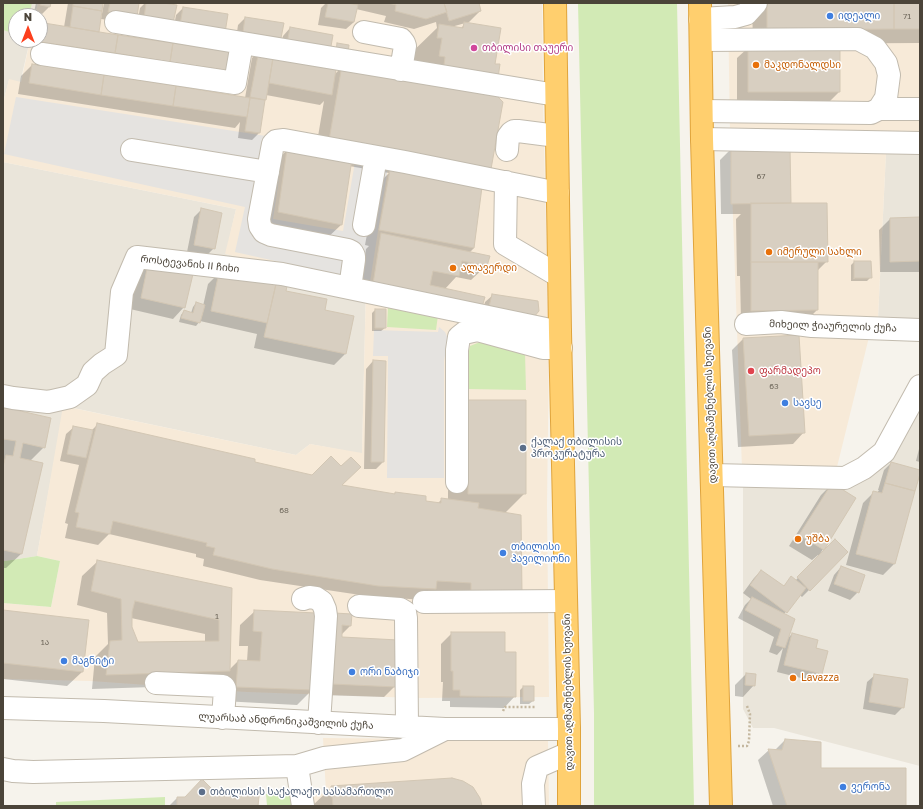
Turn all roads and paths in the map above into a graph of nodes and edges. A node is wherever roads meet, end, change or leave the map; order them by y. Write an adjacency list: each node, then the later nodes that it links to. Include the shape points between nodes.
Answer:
1 (555, 3): 9 (highway, დავით აღმაშენებლის ხეივანი)
2 (756, 3): 3 (street, via 746,14)
3 (700, 21): 10 (street, via 858,39 875,48 888,69 886,98); 12 (highway, დავით აღმაშენებლის ხეივანი)
4 (116, 22): 6 (street)
5 (364, 32): 8 (street, via 401,39 405,46)
6 (242, 43): 7 (street, via 235,83); 8 (street)
7 (42, 54)
8 (401, 70): 9 (street)
9 (556, 95): 13 (highway, დავით აღმაშენებლის ხეივანი)
10 (879, 109): 11 (street); 12 (street, via 871,113)
11 (920, 109)
12 (702, 111): 14 (highway, დავით აღმაშენებლის ხეივანი)
13 (557, 136): 17 (street, via 514,131 508,137); 21 (highway, დავით აღმაშენებლის ხეივანი)
14 (702, 139): 15 (street); 30 (highway, დავით აღმაშენებლის ხეივანი)
15 (920, 143)
16 (132, 150): 19 (street)
17 (507, 150)
18 (376, 156): 19 (street, via 280,140 273,144); 20 (street); 22 (street)
19 (268, 172): 24 (street, via 259,218 264,232 352,252 354,260)
20 (506, 182): 21 (street); 23 (street, via 505,244)
21 (558, 193): 23 (highway, დავით აღმაშენებლის ხეივანი)
22 (364, 225)
23 (559, 276): 27 (highway, დავით აღმაშენებლის ხეივანი)
24 (350, 288): 27 (street); 29 (street, როსტევანის II ჩიხი, via 282,274 137,257 122,292 116,355 93,372 87,385 70,397 48,402)
25 (746, 324): 26 (street, მიხეილ ჭიაურელის ქუჩა, via 781,322 812,326)
26 (920, 330)
27 (560, 340): 31 (street, via 543,348 477,330 459,337); 33 (highway, დავით აღმაშენებლის ხეივანი)
28 (920, 386): 30 (street, via 884,452 864,468 845,478)
29 (3, 396)
30 (712, 475): 53 (highway, დავით აღმაშენებლის ხეივანი)
31 (457, 482)
32 (302, 599): 42 (street, via 316,598 322,602 326,616)
33 (566, 601): 34 (street); 45 (highway, დავით აღმაშენებლის ხეივანი)
34 (424, 602)
35 (359, 606): 43 (street, via 400,609 405,612)
36 (156, 683): 41 (street, via 224,687)
37 (747, 706): 46 (path, via 750,714)
38 (505, 707): 39 (path)
39 (536, 707)
40 (3, 708): 41 (street, ლუარსაბ ანდრონიკაშვილის ქუჩა)
41 (223, 718): 42 (street, ლუარსაბ ანდრონიკაშვილის ქუჩა)
42 (319, 722): 43 (street, ლუარსაბ ანდრონიკაშვილის ქუჩა)
43 (407, 727): 44 (street, ლუარსაბ ანდრონიკაშვილის ქუჩა)
44 (445, 729): 45 (street, ლუარსაბ ანდრონიკაშვილის ქუჩა); 48 (street, via 403,750 324,758)
45 (569, 729): 47 (highway, დავით აღმაშენებლის ხეივანი)
46 (749, 740)
47 (569, 753): 51 (street, via 537,767); 52 (highway, დავით აღმაშენებლის ხეივანი)
48 (297, 766): 49 (street, via 33,772); 50 (street)
49 (3, 769)
50 (303, 806)
51 (534, 806)
52 (569, 806)
53 (721, 806)

